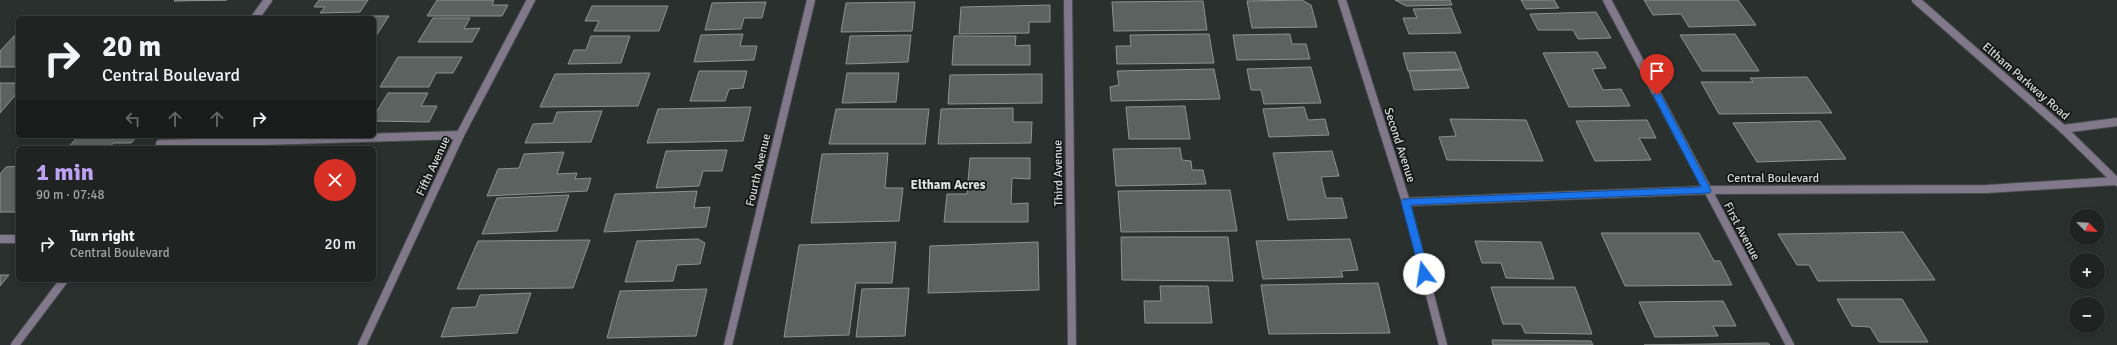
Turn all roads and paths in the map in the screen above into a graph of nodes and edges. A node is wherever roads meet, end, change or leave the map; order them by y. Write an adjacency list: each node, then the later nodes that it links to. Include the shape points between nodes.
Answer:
1 (268, 0): 8 (street)
2 (531, 0): 11 (street, Fifth Avenue)
3 (811, 0): 21 (street, Fourth Avenue)
4 (1068, 0): 22 (street, Third Avenue)
5 (1342, 0): 15 (street, Second Avenue)
6 (1607, 0): 14 (street, First Avenue)
7 (1916, 0): 10 (street, Eltham Parkway Road)
8 (256, 16)
9 (2117, 122): 10 (street)
10 (2063, 129): 13 (street, Eltham Parkway Road)
11 (460, 136): 12 (street); 20 (street, Fifth Avenue)
12 (159, 146)
13 (2116, 181): 14 (street, Central Boulevard, via 1987,189)
14 (1707, 190): 15 (street, Central Boulevard); 24 (street, First Avenue)
15 (1406, 202): 23 (street, Second Avenue)
16 (0, 239): 17 (street)
17 (16, 239)
18 (62, 282): 19 (street)
19 (15, 345)
20 (362, 345)
21 (728, 345)
22 (1072, 345)
23 (1443, 345)
24 (1790, 345)

